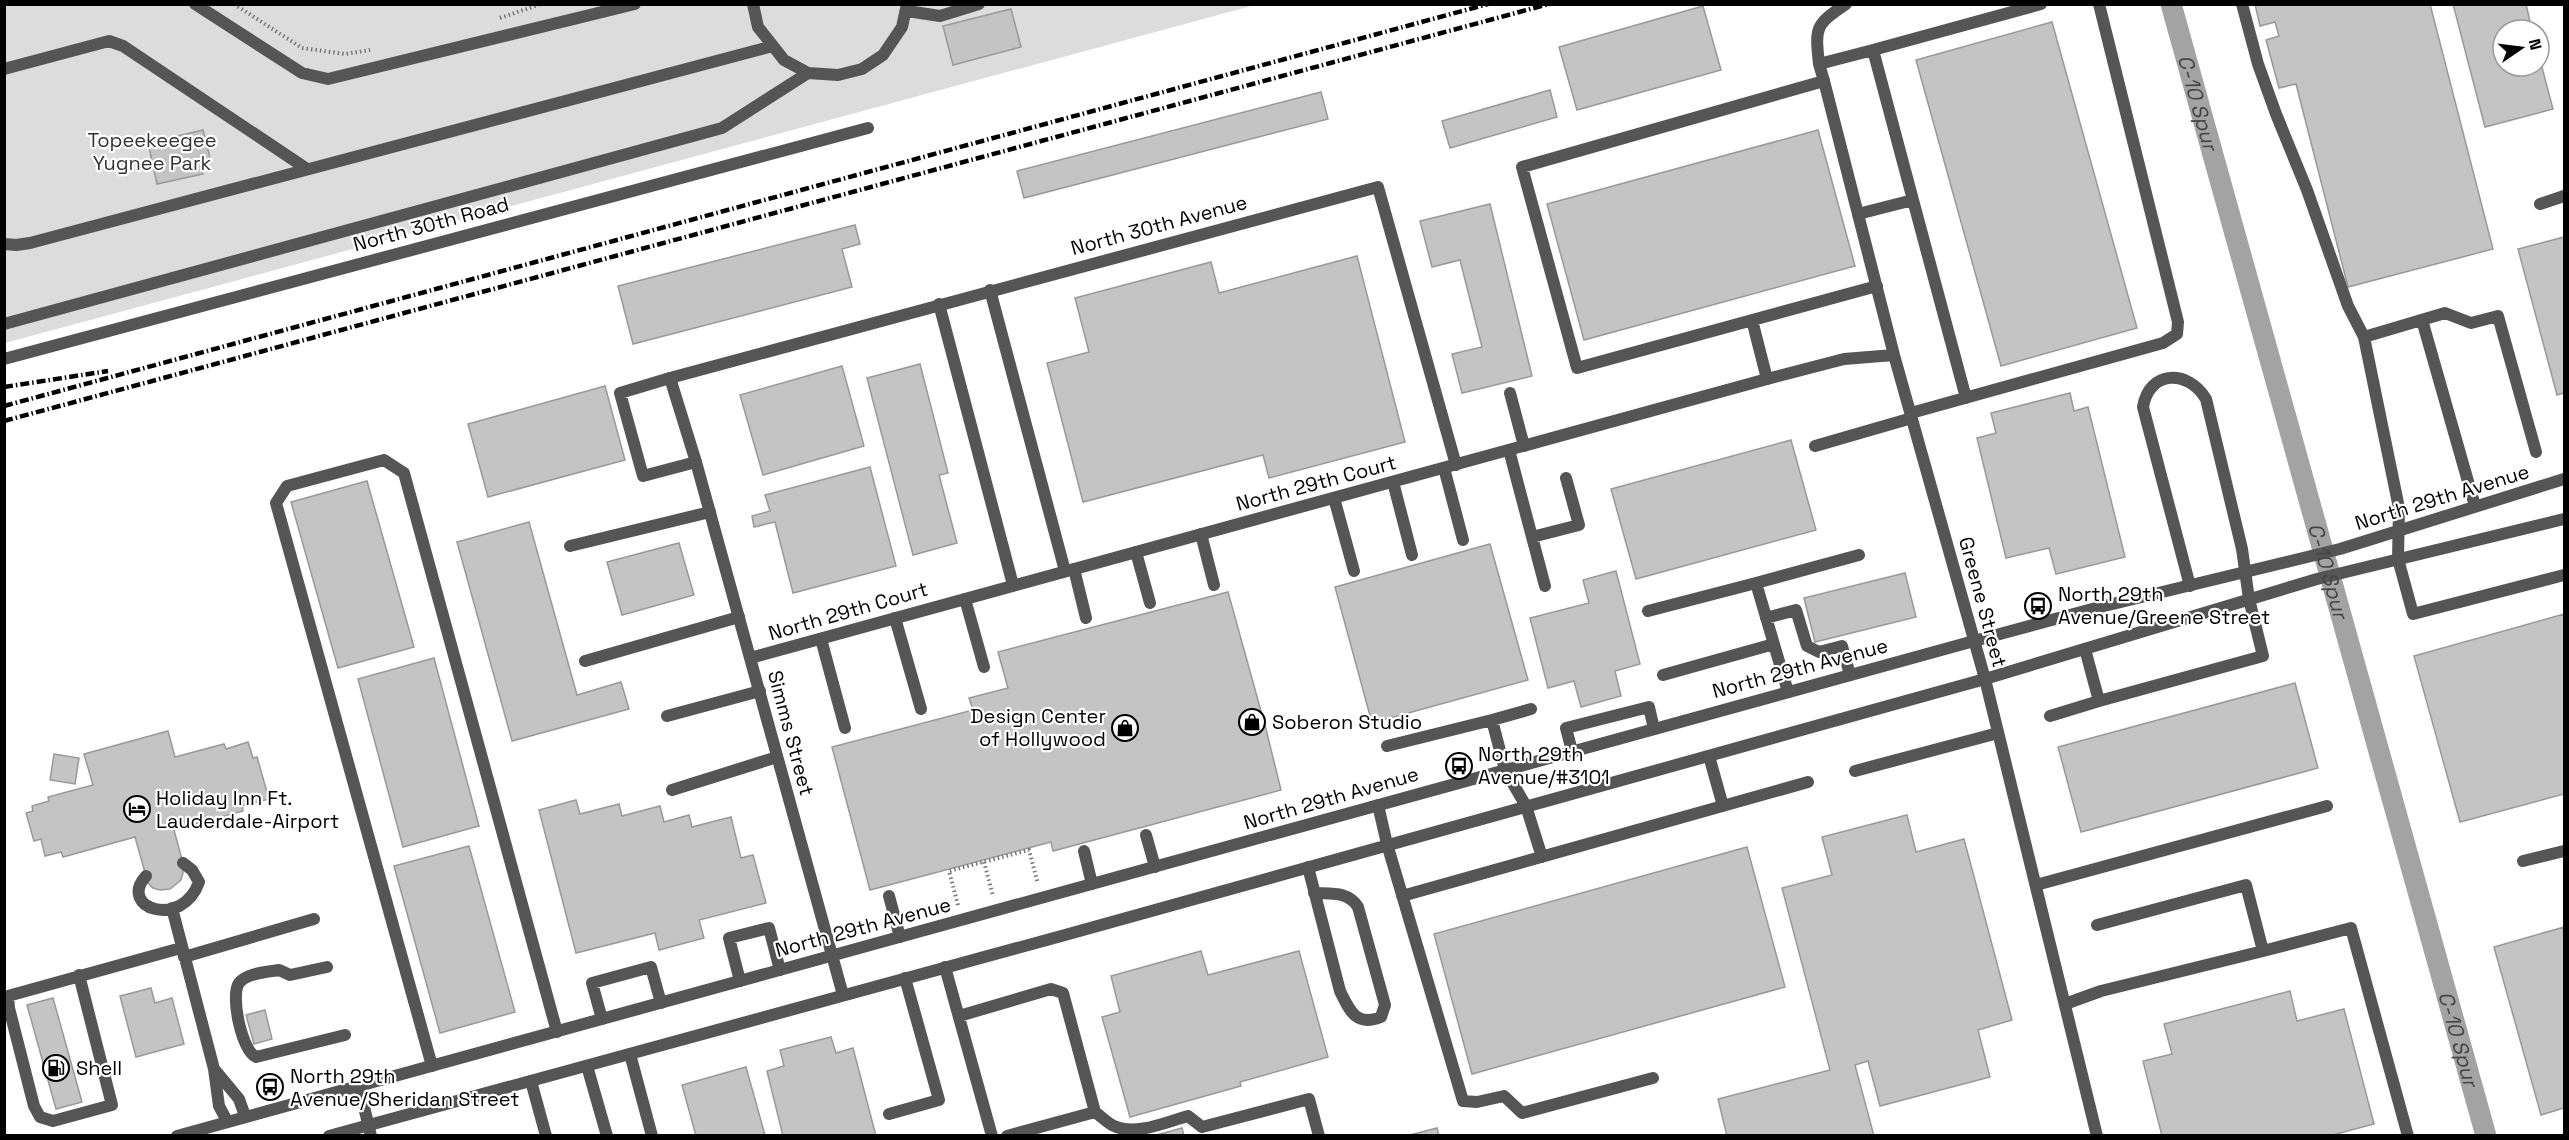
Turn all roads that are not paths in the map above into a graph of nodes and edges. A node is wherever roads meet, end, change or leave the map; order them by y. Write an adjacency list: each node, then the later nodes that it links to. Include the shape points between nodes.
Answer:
1 (195, 4): 2 (street, via 302,73 328,79)
2 (635, 4)
3 (753, 4): 10 (street, via 758,27)
4 (979, 4): 9 (street, via 940,16)
5 (1846, 4): 12 (street, Greene Street, via 1823,20 1816,37)
6 (2041, 4): 11 (street)
7 (2099, 4): 35 (street, via 2178,322 2177,334 2163,343)
8 (2242, 4): 29 (street, via 2276,114 2348,306)
9 (907, 8): 14 (street, via 902,27 883,55 862,69 838,75)
10 (773, 46): 14 (street, via 784,60); 17 (street)
11 (1873, 50): 12 (street); 19 (street)
12 (1819, 64): 15 (street, Greene Street)
13 (4, 69): 17 (street, via 97,43 116,43)
14 (808, 73): 28 (street, via 722,128)
15 (1824, 81): 21 (street, Greene Street); 26 (street, via 1522,167 1577,368)
16 (868, 128): 31 (street, North 30th Road)
17 (307, 169): 22 (street, via 30,243)
18 (2565, 196): 20 (street)
19 (1912, 200): 21 (street); 35 (street)
20 (2540, 204)
21 (1858, 214): 23 (street, Greene Street)
22 (4, 244)
23 (1876, 286): 26 (street); 30 (street, Greene Street)
24 (990, 291): 25 (street, North 30th Avenue); 42 (street, North 30th Avenue, via 1378,187); 59 (street)
25 (939, 304): 32 (street, North 30th Avenue); 64 (street)
26 (1752, 320): 33 (street)
27 (2422, 320): 29 (street); 40 (street, via 2445,314 2472,323 2498,316); 47 (street)
28 (4, 324)
29 (2364, 336): 50 (street, via 2399,508)
30 (1894, 355): 33 (street, North 29th Court, via 1844,359); 36 (street, Greene Street)
31 (4, 358)
32 (670, 378): 41 (street, Simms Street); 41 (street, North 30th Avenue, via 620,393 643,476)
33 (1767, 379): 37 (street, North 29th Court)
34 (1510, 393): 37 (street)
35 (1966, 398): 36 (street)
36 (1911, 416): 38 (street); 77 (street, Greene Street)
37 (1524, 446): 39 (street, North 29th Court)
38 (1815, 446)
39 (1509, 450): 42 (street, North 29th Court); 52 (street)
40 (2536, 452)
41 (696, 462): 48 (street, Simms Street)
42 (1450, 467): 45 (street, North 29th Court); 53 (street)
43 (1566, 478): 52 (street, via 1579,525)
44 (2565, 479): 47 (street, North 29th Avenue)
45 (1393, 482): 46 (street, North 29th Court); 56 (street)
46 (1334, 498): 51 (street, North 29th Court); 60 (street)
47 (2475, 506): 50 (street, North 29th Avenue)
48 (710, 512): 54 (street); 72 (street, Simms Street)
49 (2565, 519): 58 (street)
50 (2399, 530): 58 (street); 61 (street, North 29th Avenue)
51 (1201, 534): 55 (street, North 29th Court); 65 (street)
52 (1532, 537): 67 (street)
53 (1463, 540)
54 (570, 546)
55 (1136, 552): 59 (street, North 29th Court); 70 (street)
56 (1412, 555)
57 (1858, 555): 63 (street)
58 (2398, 559): 62 (street, via 2413,614); 69 (street)
59 (1069, 570): 64 (street, North 29th Court); 74 (street)
60 (1354, 571)
61 (2244, 573): 66 (street, North 29th Avenue); 66 (street, via 2205,399 2188,380 2162,379 2145,396 2143,407); 69 (street)
62 (2565, 575)
63 (1756, 583): 71 (street); 75 (street)
64 (1013, 585): 68 (street, North 29th Court)
65 (1214, 585)
66 (2190, 585): 77 (street, North 29th Avenue)
67 (1545, 586)
68 (965, 599): 73 (street, North 29th Court); 82 (street)
69 (2249, 599): 79 (street); 88 (street, via 2263,656)
70 (1150, 603)
71 (1648, 611)
72 (739, 617): 80 (street, Simms Street); 81 (street)
73 (895, 618): 76 (street, North 29th Court); 89 (street)
74 (1086, 618)
75 (1766, 618): 78 (street); 84 (street, via 1796,610 1807,646 1819,652 1842,646)
76 (821, 639): 80 (street, North 29th Court); 94 (street)
77 (1974, 641): 84 (street, North 29th Avenue); 85 (street, Greene Street)
78 (1774, 644): 83 (street); 87 (street)
79 (2085, 649): 85 (street); 88 (street)
80 (750, 658): 86 (street, Simms Street)
81 (585, 661)
82 (984, 668)
83 (1663, 675)
84 (1850, 675): 87 (street, North 29th Avenue)
85 (1985, 679): 96 (street, Greene Street); 100 (street)
86 (759, 691): 91 (street); 99 (street, Simms Street)
87 (1788, 692): 95 (street, North 29th Avenue)
88 (2099, 701): 92 (street)
89 (921, 709)
90 (1531, 710): 93 (street)
91 (667, 716)
92 (2050, 716)
93 (1492, 720): 97 (street); 101 (street)
94 (845, 728)
95 (1654, 729): 98 (street, North 29th Avenue); 98 (street, via 1649,706 1566,728)
96 (1998, 733): 102 (street); 120 (street, Greene Street)
97 (1387, 746)
98 (1572, 751): 101 (street, North 29th Avenue)
99 (777, 756): 104 (street); 130 (street, Simms Street)
100 (1709, 756): 106 (street); 107 (street)
101 (1505, 770): 105 (street, North 29th Avenue); 106 (street)
102 (1855, 771)
103 (1808, 782): 107 (street)
104 (672, 790)
105 (1378, 805): 110 (street); 116 (street, North 29th Avenue)
106 (1526, 806): 110 (street); 113 (street)
107 (1723, 806): 113 (street)
108 (2327, 806): 120 (street)
109 (1146, 835): 116 (street)
110 (1388, 844): 117 (street); 123 (street)
111 (1084, 851): 119 (street)
112 (2565, 851): 114 (street)
113 (1542, 856): 123 (street)
114 (2523, 861)
115 (183, 863): 124 (street, via 199,882 194,895)
116 (1155, 867): 119 (street, North 29th Avenue)
117 (1308, 867): 121 (street); 132 (street)
118 (146, 876): 124 (street, via 139,889 148,908)
119 (1092, 884): 127 (street, North 29th Avenue)
120 (2036, 885): 139 (street, Greene Street)
121 (1314, 893): 121 (street, via 1340,991 1349,1010 1370,1022 1381,1017 1385,1005 1358,907 1344,894)
122 (889, 896): 127 (street)
123 (1402, 896): 149 (street, via 1463,1101 1504,1096 1522,1113)
124 (172, 908): 129 (street)
125 (314, 919): 129 (street)
126 (2097, 925): 128 (street, via 2246,885)
127 (900, 937): 130 (street, North 29th Avenue)
128 (2263, 951): 139 (street); 166 (street, via 2351,928)
129 (183, 952): 134 (street); 148 (street)
130 (832, 956): 133 (street, North 29th Avenue); 137 (street, Simms Street)
131 (327, 967): 144 (street, via 290,975 279,970 246,978 236,992 237,1014 248,1052 256,1057)
132 (945, 967): 135 (street); 141 (street)
133 (780, 970): 136 (street, North 29th Avenue); 136 (street, via 769,928 729,938)
134 (79, 975): 140 (street, via 8,996); 140 (street, via 111,1105 53,1121 40,1117)
135 (905, 978): 137 (street); 153 (street, via 939,1100)
136 (740, 981): 138 (street, North 29th Avenue)
137 (843, 995): 145 (street)
138 (661, 1003): 142 (street, North 29th Avenue); 142 (street, via 651,967 592,983)
139 (2065, 1004): 165 (street, Greene Street)
140 (7, 1010)
141 (959, 1016): 152 (street, via 1051,989 1063,993); 162 (street)
142 (602, 1019): 143 (street, North 29th Avenue)
143 (557, 1032): 146 (street, North 29th Avenue); 146 (street, via 405,473 384,460 287,486 276,503)
144 (345, 1035)
145 (630, 1054): 147 (street); 161 (street)
146 (432, 1066): 151 (street, North 29th Avenue)
147 (587, 1066): 150 (street); 160 (street)
148 (214, 1069): 154 (street, via 239,1099); 155 (street, via 219,1106)
149 (1653, 1078)
150 (531, 1081): 156 (street); 159 (street)
151 (359, 1086): 154 (street, North 29th Avenue); 156 (street)
152 (1095, 1112): 163 (street); 164 (street, via 1114,1126 1128,1129 1138,1130 1188,1116 1202,1127 1309,1099)
153 (889, 1114)
154 (245, 1116): 155 (street, North 29th Avenue)
155 (227, 1121): 157 (street, North 29th Avenue)
156 (370, 1130): 158 (street)
157 (177, 1136)
158 (329, 1136)
159 (546, 1136)
160 (607, 1136)
161 (652, 1136)
162 (992, 1136)
163 (1007, 1136)
164 (1319, 1136)
165 (2097, 1136)
166 (2408, 1136)

